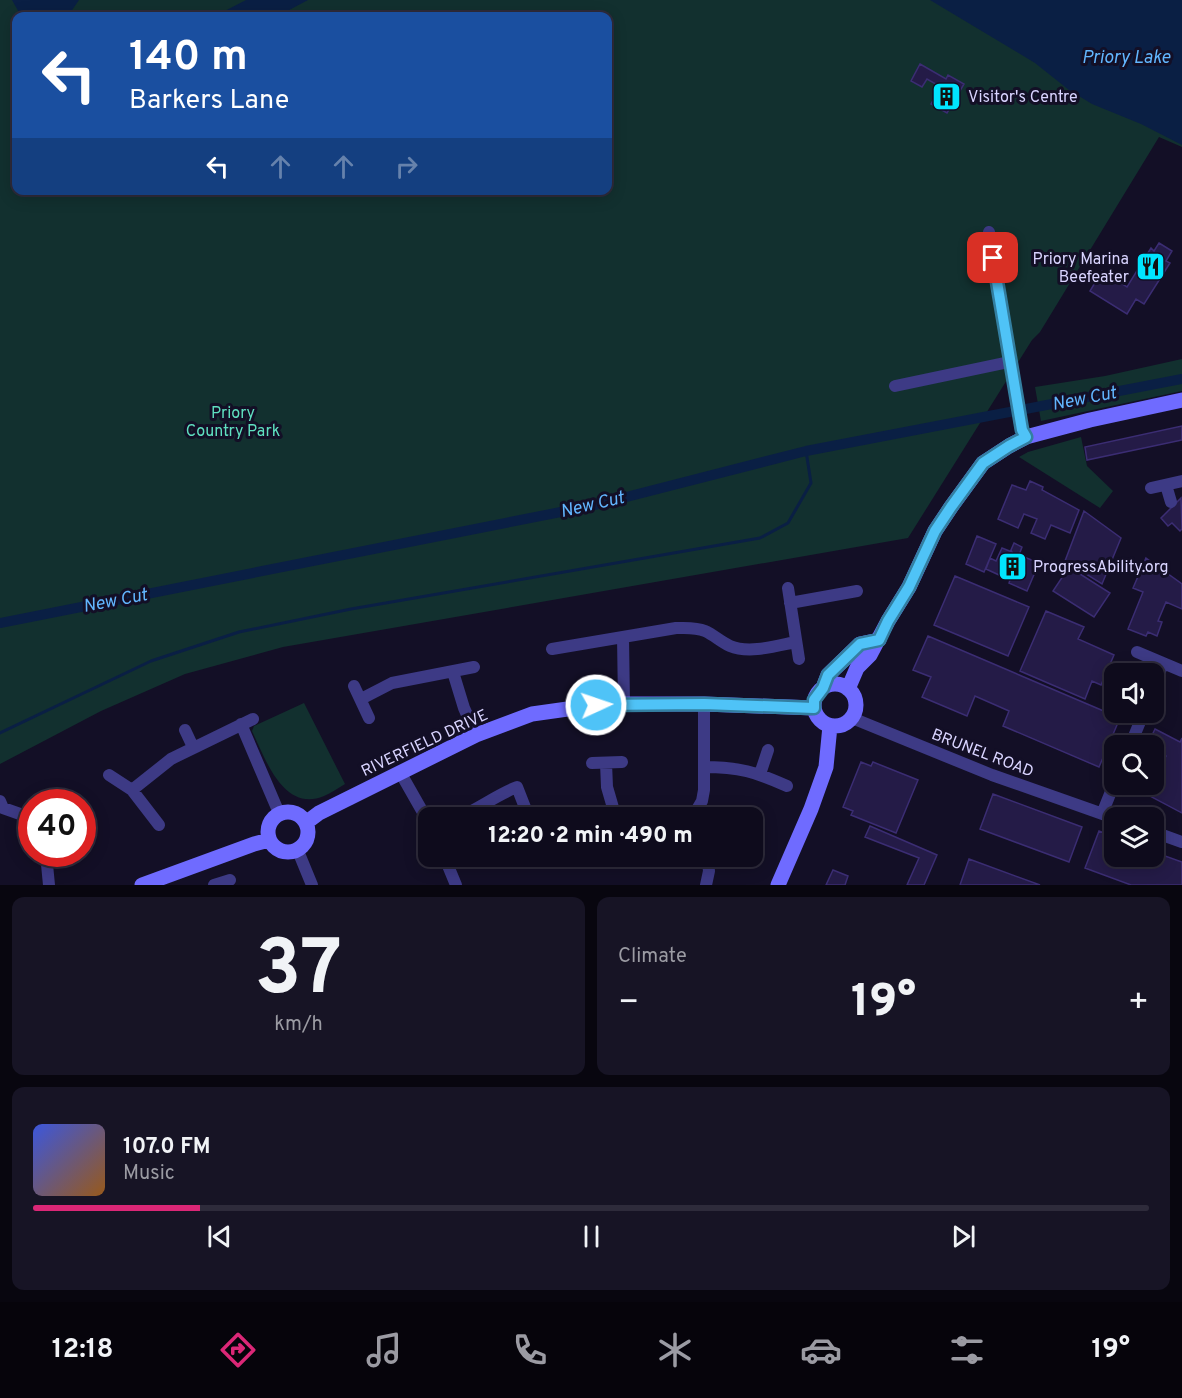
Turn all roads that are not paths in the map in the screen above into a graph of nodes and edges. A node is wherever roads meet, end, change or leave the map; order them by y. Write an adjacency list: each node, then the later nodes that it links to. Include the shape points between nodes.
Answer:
1 (989, 232): 2 (street)
2 (1010, 362): 3 (street); 5 (street)
3 (895, 386)
4 (1182, 400): 5 (street)
5 (1024, 431): 14 (street, via 983,463 951,507)
6 (1182, 481): 7 (street)
7 (1166, 484): 8 (street); 9 (street)
8 (1151, 488)
9 (1171, 502)
10 (788, 588): 12 (street)
11 (857, 591): 12 (street)
12 (790, 603): 15 (street)
13 (623, 637): 15 (street, via 693,628 743,649); 16 (street); 27 (street)
14 (879, 640): 24 (street, via 860,644 828,675); 25 (street, via 857,668)
15 (796, 642): 18 (street)
16 (552, 650)
17 (1137, 652): 19 (street)
18 (800, 659)
19 (1164, 663): 21 (street)
20 (474, 667): 22 (street)
21 (1182, 671)
22 (453, 672): 26 (street, via 392,683); 34 (street)
23 (354, 686): 26 (street)
24 (823, 688): 25 (street, via 836,684); 29 (street, via 814,700)
25 (848, 689): 31 (street, via 856,705)
26 (360, 699): 30 (street)
27 (624, 704): 28 (street, RIVERFIELD DRIVE); 34 (street, RIVERFIELD DRIVE, via 532,714)
28 (704, 704): 29 (street, RIVERFIELD DRIVE); 40 (street)
29 (814, 708): 32 (street, via 821,721)
30 (369, 718)
31 (852, 718): 32 (street, via 845,724); 54 (street, BRUNEL ROAD, via 992,775)
32 (830, 726): 71 (street, via 826,767)
33 (185, 730): 35 (street)
34 (476, 735): 41 (street, RIVERFIELD DRIVE)
35 (193, 747): 45 (street); 53 (street, via 247,722)
36 (768, 750): 42 (street)
37 (622, 762): 39 (street)
38 (592, 763): 39 (street)
39 (606, 763): 50 (street)
40 (704, 767): 42 (street, via 732,767); 51 (street)
41 (400, 772): 47 (street); 55 (street, RIVERFIELD DRIVE)
42 (760, 774): 44 (street)
43 (109, 775): 45 (street)
44 (787, 786)
45 (132, 790): 56 (street)
46 (1, 806): 52 (street)
47 (420, 807)
48 (480, 807): 49 (street, via 517,787)
49 (525, 807)
50 (613, 807)
51 (698, 807)
52 (18, 813)
53 (279, 813): 55 (street, via 300,814); 58 (street, via 267,829)
54 (1104, 815)
55 (307, 822): 60 (street, via 306,843)
56 (159, 825)
57 (1164, 836): 59 (street)
58 (269, 840): 60 (street, via 286,852); 66 (street)
59 (1182, 842)
60 (297, 851): 68 (street)
61 (47, 867): 65 (street)
62 (449, 867): 69 (street)
63 (708, 867): 70 (street)
64 (230, 880): 67 (street)
65 (48, 884)
66 (142, 885)
67 (214, 885)
68 (312, 885)
69 (456, 885)
70 (706, 885)
71 (778, 885)

